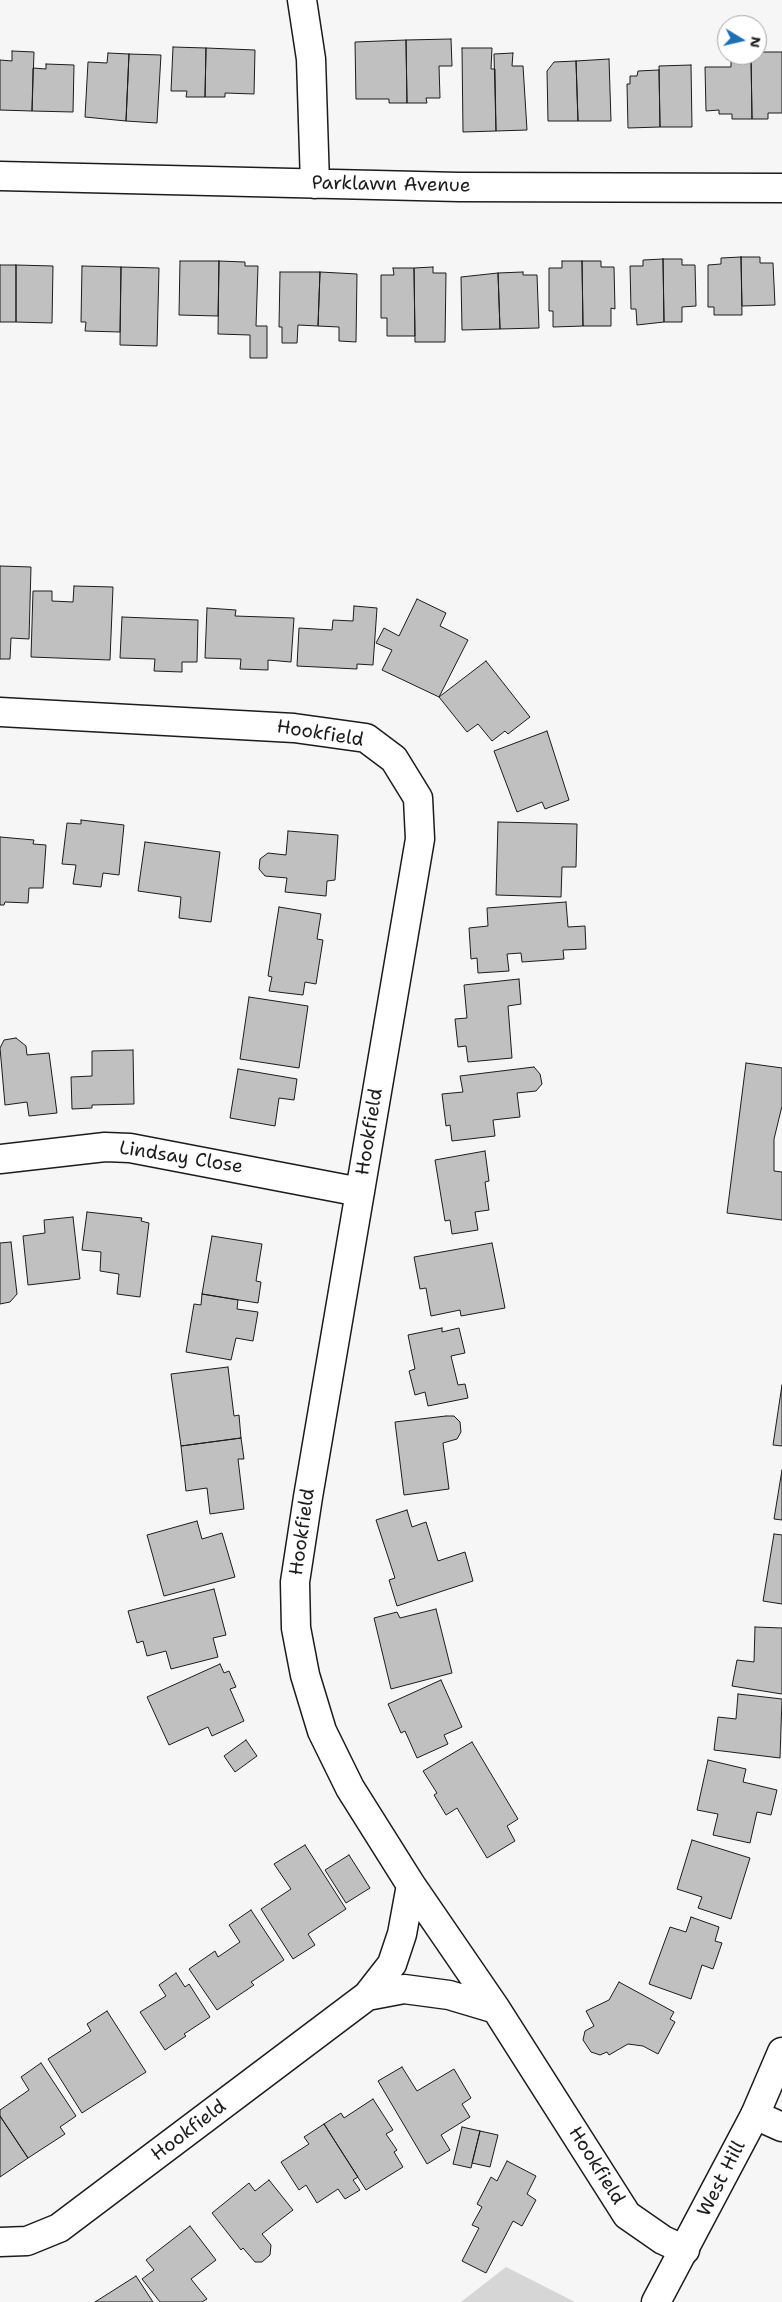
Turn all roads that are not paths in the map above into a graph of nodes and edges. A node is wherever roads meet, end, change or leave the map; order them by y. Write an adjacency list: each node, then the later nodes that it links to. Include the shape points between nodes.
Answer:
1 (302, 0): 3 (street, via 311,59)
2 (0, 176): 3 (street, Parklawn Avenue)
3 (315, 184): 4 (street, Parklawn Avenue)
4 (782, 188)
5 (0, 712): 7 (street, Hookfield, via 294,728 366,738 394,760 418,798 420,839)
6 (0, 1159): 7 (street, Lindsay Close, via 105,1147 130,1148)
7 (360, 1192): 8 (street, Hookfield, via 295,1582 296,1628 305,1675 322,1731 350,1788)
8 (411, 1885): 9 (street, Hookfield, via 402,1934 392,1964); 10 (street, Hookfield)
9 (367, 1996): 10 (street, Hookfield, via 404,1989 449,1995); 14 (street, Hookfield, via 59,2228 27,2241)
10 (496, 2009): 15 (street, Hookfield, via 628,2215 663,2240)
11 (782, 2052): 12 (street, West Hill)
12 (755, 2115): 13 (street); 15 (street, West Hill)
13 (782, 2127)
14 (0, 2242)
15 (685, 2250): 16 (street, West Hill)
16 (656, 2302)

